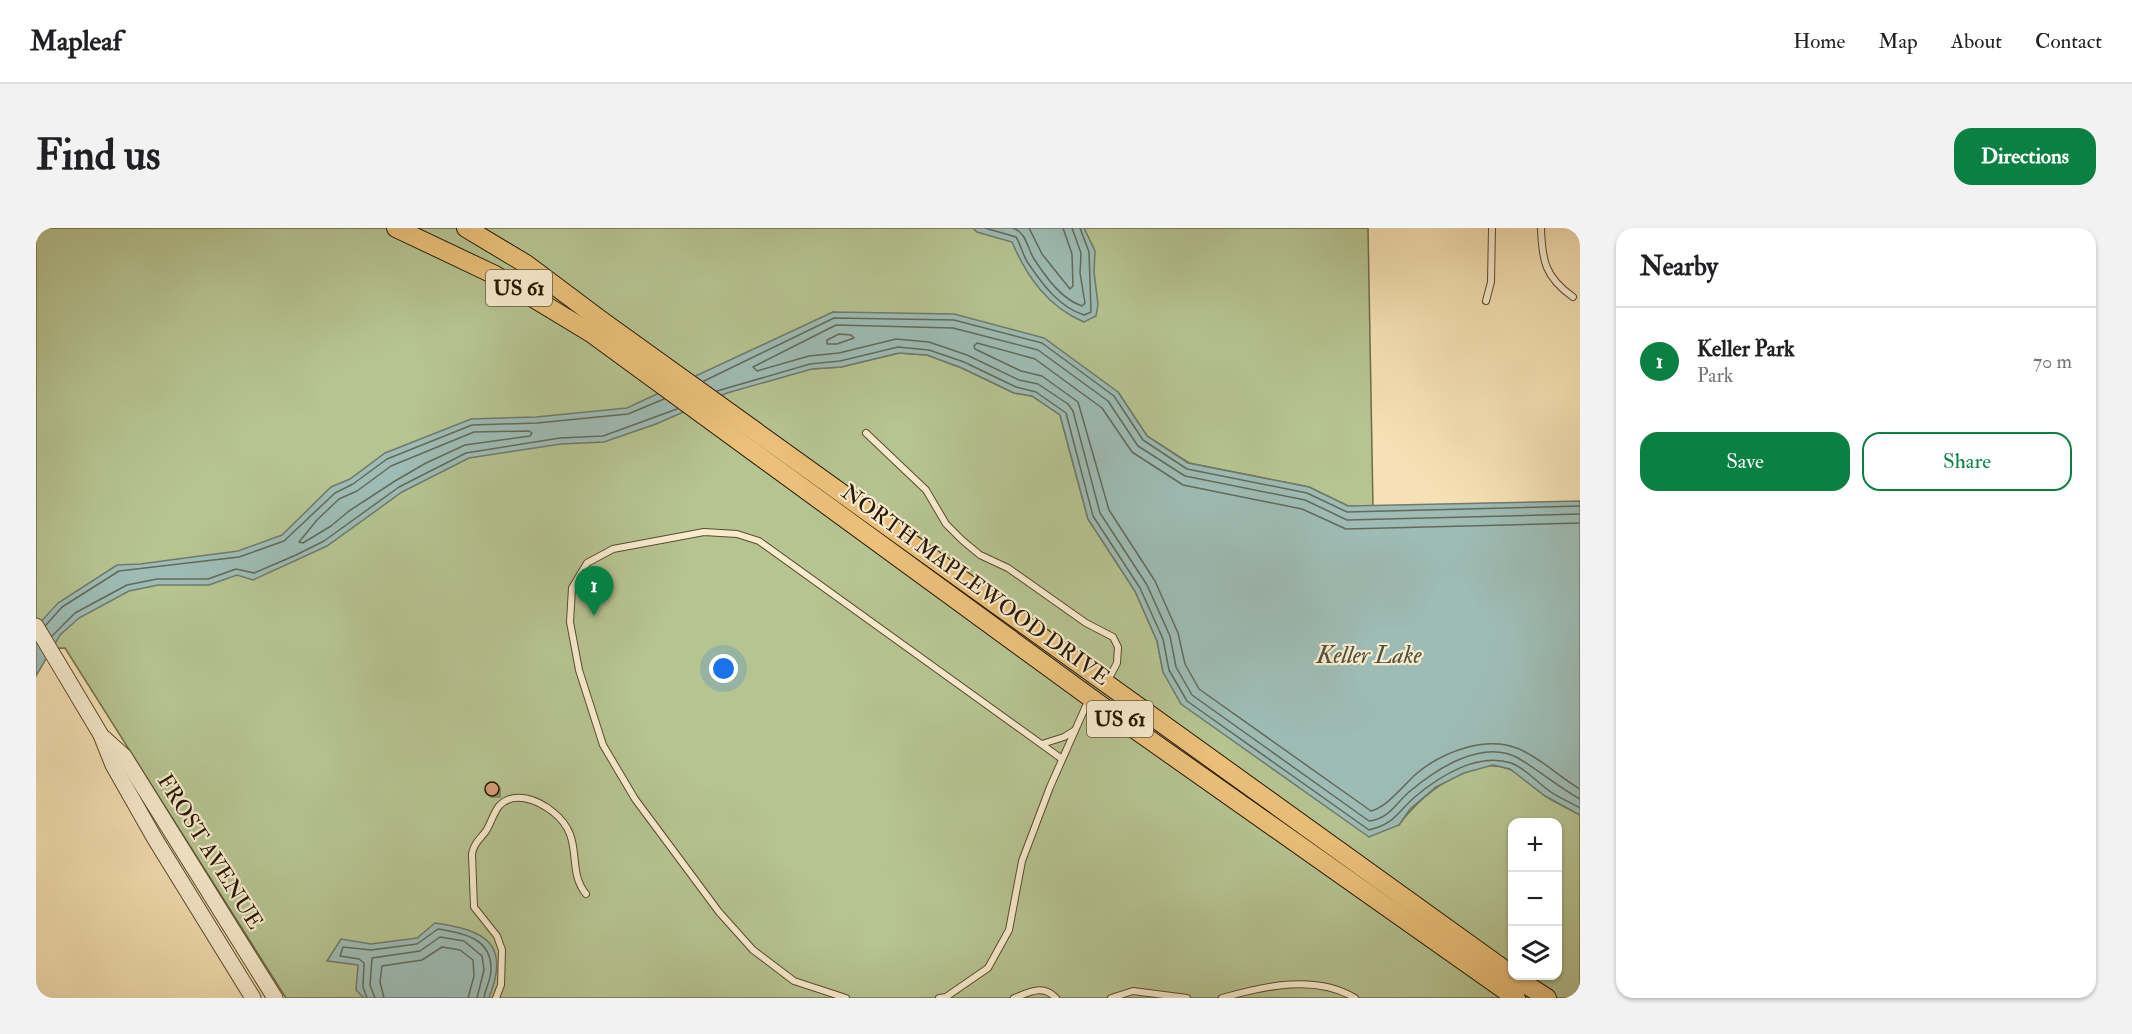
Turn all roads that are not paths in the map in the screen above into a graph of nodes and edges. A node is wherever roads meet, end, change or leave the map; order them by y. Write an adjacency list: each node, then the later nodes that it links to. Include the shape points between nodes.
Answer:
1 (398, 228): 10 (main road, NORTH MAPLEWOOD DRIVE / US 61, via 544,302)
2 (466, 228): 9 (main road, NORTH MAPLEWOOD DRIVE / US 61, via 526,264)
3 (1492, 228): 6 (lane, via 1491,282)
4 (1541, 228): 5 (lane, via 1546,268 1555,284)
5 (1573, 297)
6 (1486, 301)
7 (866, 433): 9 (lane, via 926,490 946,524 980,555 1017,574 1113,637 1118,647 1117,663)
8 (36, 626): 12 (street, FROST AVENUE)
9 (1106, 683): 16 (main road, NORTH MAPLEWOOD DRIVE / US 61)
10 (1090, 697): 11 (lane); 29 (main road, NORTH MAPLEWOOD DRIVE / US 61)
11 (1075, 730): 13 (lane); 14 (lane)
12 (101, 735): 18 (street, FROST AVENUE, via 113,765); 19 (street, FROST AVENUE, via 124,756)
13 (1042, 744): 14 (lane); 21 (lane, via 759,541 738,534 704,532 613,549 588,563 572,588 570,622 579,670 603,745 635,799 719,912 753,950 794,981)
14 (1062, 759): 22 (lane, via 1022,861 1009,930 988,968)
15 (586, 894): 20 (lane, via 578,884 574,843 567,826 535,800 522,797 501,804 472,854 474,906 497,936 502,950 501,985)
16 (1508, 971)
17 (1520, 980): 30 (main road, NORTH MAPLEWOOD DRIVE / US 61)
18 (253, 998)
19 (275, 998)
20 (496, 998)
21 (846, 998)
22 (939, 998)
23 (1014, 998): 24 (lane, via 1036,990 1047,990)
24 (1056, 998)
25 (1111, 998): 26 (lane, via 1133,991)
26 (1187, 998)
27 (1222, 998): 28 (lane, via 1295,984 1342,990)
28 (1355, 998)
29 (1516, 998)
30 (1546, 998)

